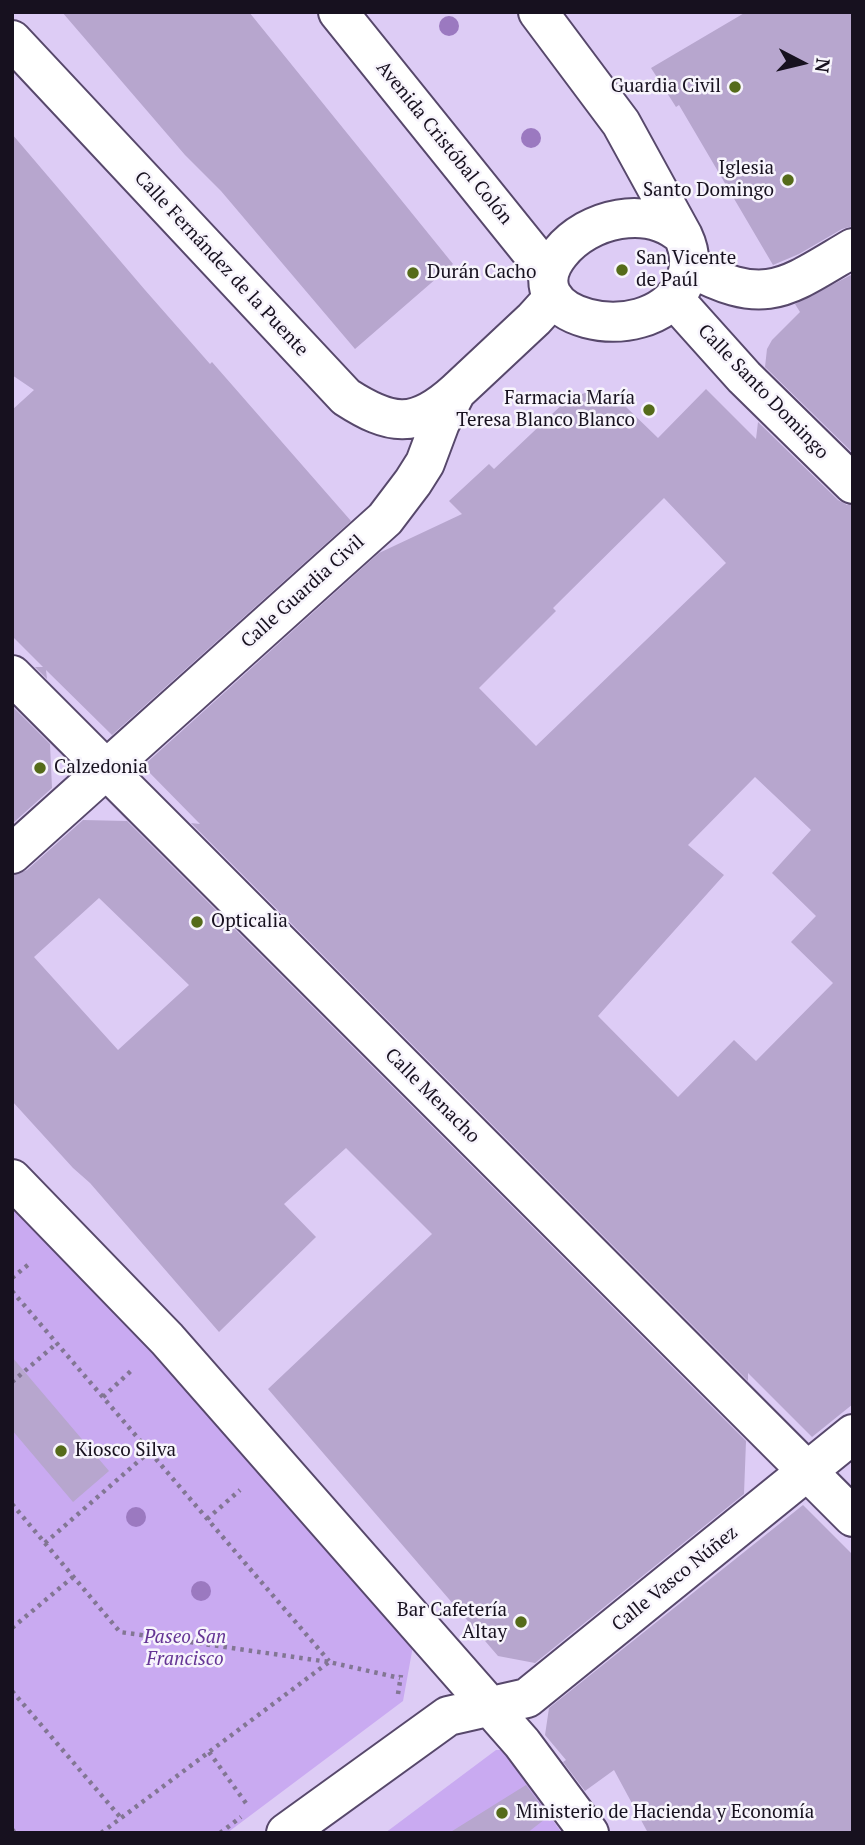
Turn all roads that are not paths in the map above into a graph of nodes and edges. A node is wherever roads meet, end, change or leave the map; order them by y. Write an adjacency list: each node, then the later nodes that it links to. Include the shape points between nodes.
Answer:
1 (338, 12): 6 (street, Avenida Cristóbal Colón)
2 (538, 12): 5 (street, via 621,123)
3 (12, 40): 7 (street, Calle Fernández de la Puente, via 346,397 364,409 404,420 423,416)
4 (853, 248): 5 (street, via 797,281 770,290 744,289)
5 (682, 267): 6 (street, via 665,308 642,319 612,321 571,313); 6 (street, via 668,225 618,219 599,223 566,247 559,254); 8 (street, Calle Santo Domingo, via 744,377)
6 (551, 286): 7 (street, Calle Guardia Civil, via 534,319)
7 (456, 392): 10 (street, Calle Guardia Civil, via 425,463 385,519)
8 (853, 484)
9 (12, 674): 10 (street, Calle Menacho)
10 (106, 769): 11 (street, Calle Guardia Civil); 14 (street, Calle Menacho)
11 (12, 853)
12 (12, 1179): 16 (street, via 167,1339)
13 (853, 1434): 14 (street, Calle Vasco Núñez)
14 (807, 1472): 15 (street, Calle Menacho); 16 (street, Calle Vasco Núñez, via 527,1698)
15 (853, 1517)
16 (489, 1706): 17 (street, via 449,1716); 18 (street)
17 (286, 1833)
18 (589, 1833)

